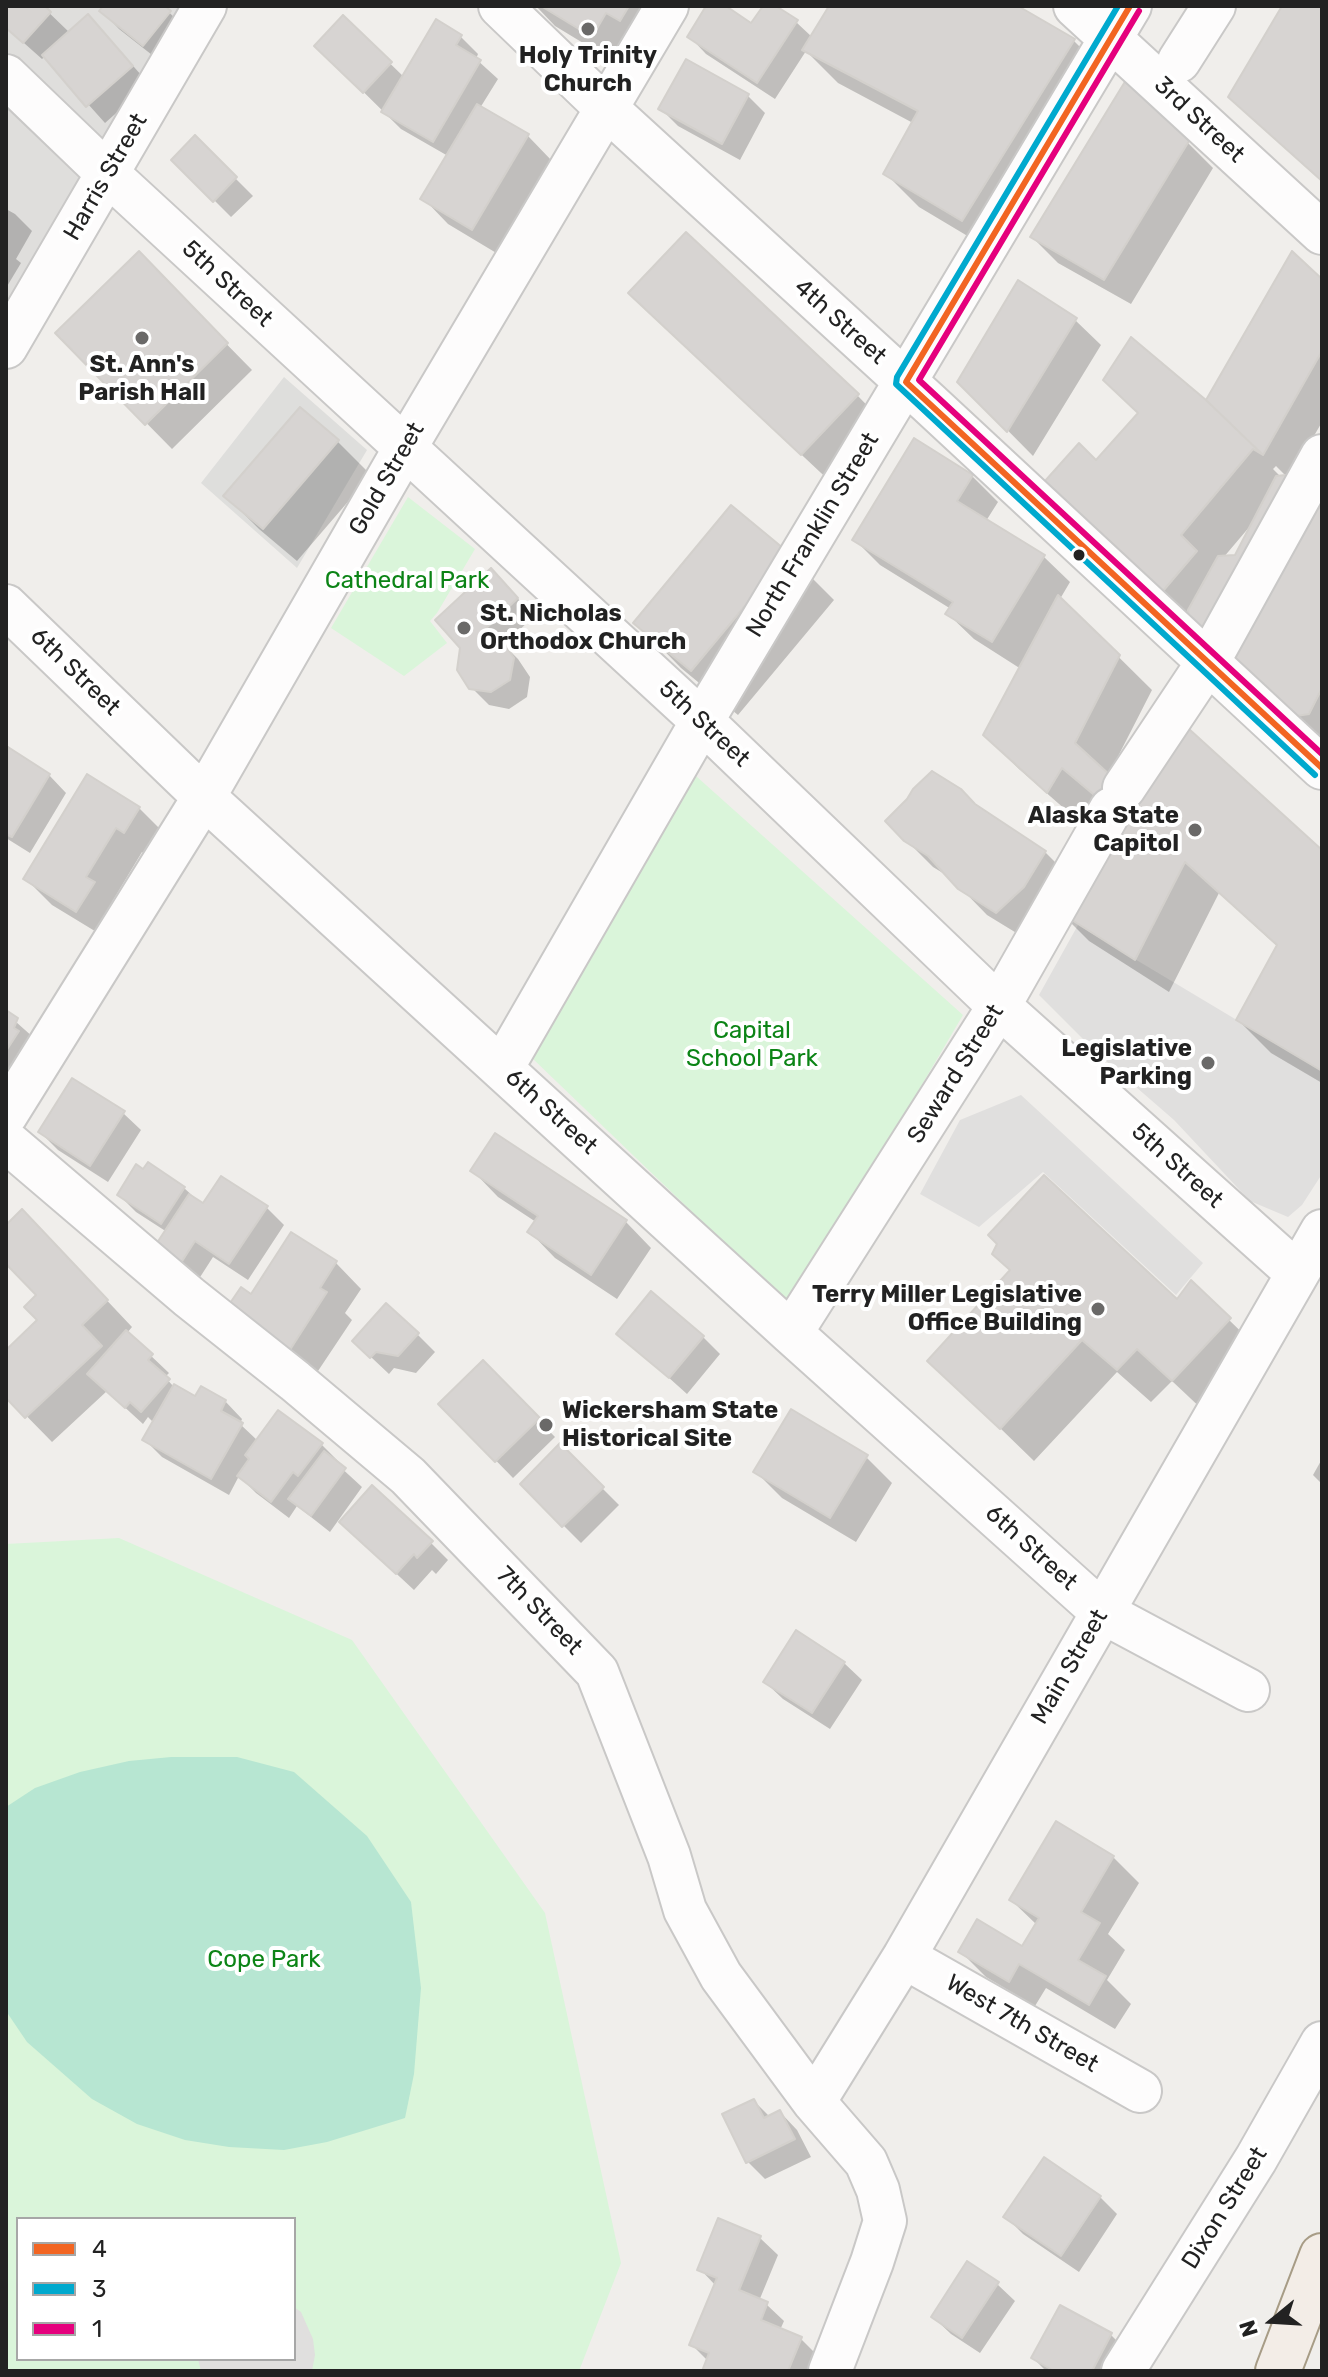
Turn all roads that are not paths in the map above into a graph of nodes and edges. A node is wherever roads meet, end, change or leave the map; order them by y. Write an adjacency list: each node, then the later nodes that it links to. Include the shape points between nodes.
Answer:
1 (205, 6): 10 (street, Harris Street)
2 (500, 6): 9 (street, 4th Street)
3 (667, 6): 9 (street, Gold Street)
4 (1075, 6): 6 (street, 3rd Street)
5 (1214, 6): 7 (street)
6 (1121, 22): 11 (street, 3rd Street); 13 (street, North Franklin Street)
7 (1179, 61)
8 (6, 76): 10 (street, 5th Street)
9 (606, 108): 13 (street, 4th Street); 14 (street, Gold Street)
10 (108, 174): 12 (street, Harris Street); 14 (street, 5th Street)
11 (1322, 233)
12 (6, 347)
13 (906, 382): 17 (street, 4th Street); 18 (street, North Franklin Street)
14 (405, 448): 18 (street, 5th Street); 20 (street, Gold Street)
15 (1322, 456): 17 (street, Seward Street)
16 (6, 606): 20 (street, 6th Street)
17 (1208, 662): 19 (street, 4th Street); 21 (street, Seward Street, via 1118,799)
18 (702, 721): 21 (street, 5th Street); 22 (street, North Franklin Street)
19 (1322, 768)
20 (204, 797): 22 (street, 6th Street); 23 (street, Gold Street)
21 (999, 1006): 26 (street, 5th Street); 27 (street, Seward Street)
22 (502, 1068): 27 (street, 6th Street)
23 (6, 1115)
24 (6, 1141): 33 (street, 7th Street, via 408,1476 597,1672 685,1910 721,1976)
25 (1322, 1231): 26 (street, Main Street)
26 (1297, 1273): 28 (street, Main Street)
27 (791, 1333): 28 (street, 6th Street)
28 (1102, 1612): 29 (street, 6th Street); 30 (street, Main Street)
29 (1248, 1690)
30 (904, 1957): 32 (street, West 7th Street); 33 (street, Main Street)
31 (1322, 2043): 36 (street, Dixon Street)
32 (1140, 2091)
33 (814, 2102): 35 (street, 7th Street, via 866,2162 885,2221)
34 (1322, 2256): 37 (main road)
35 (830, 2371)
36 (1123, 2371)
37 (1278, 2371)

